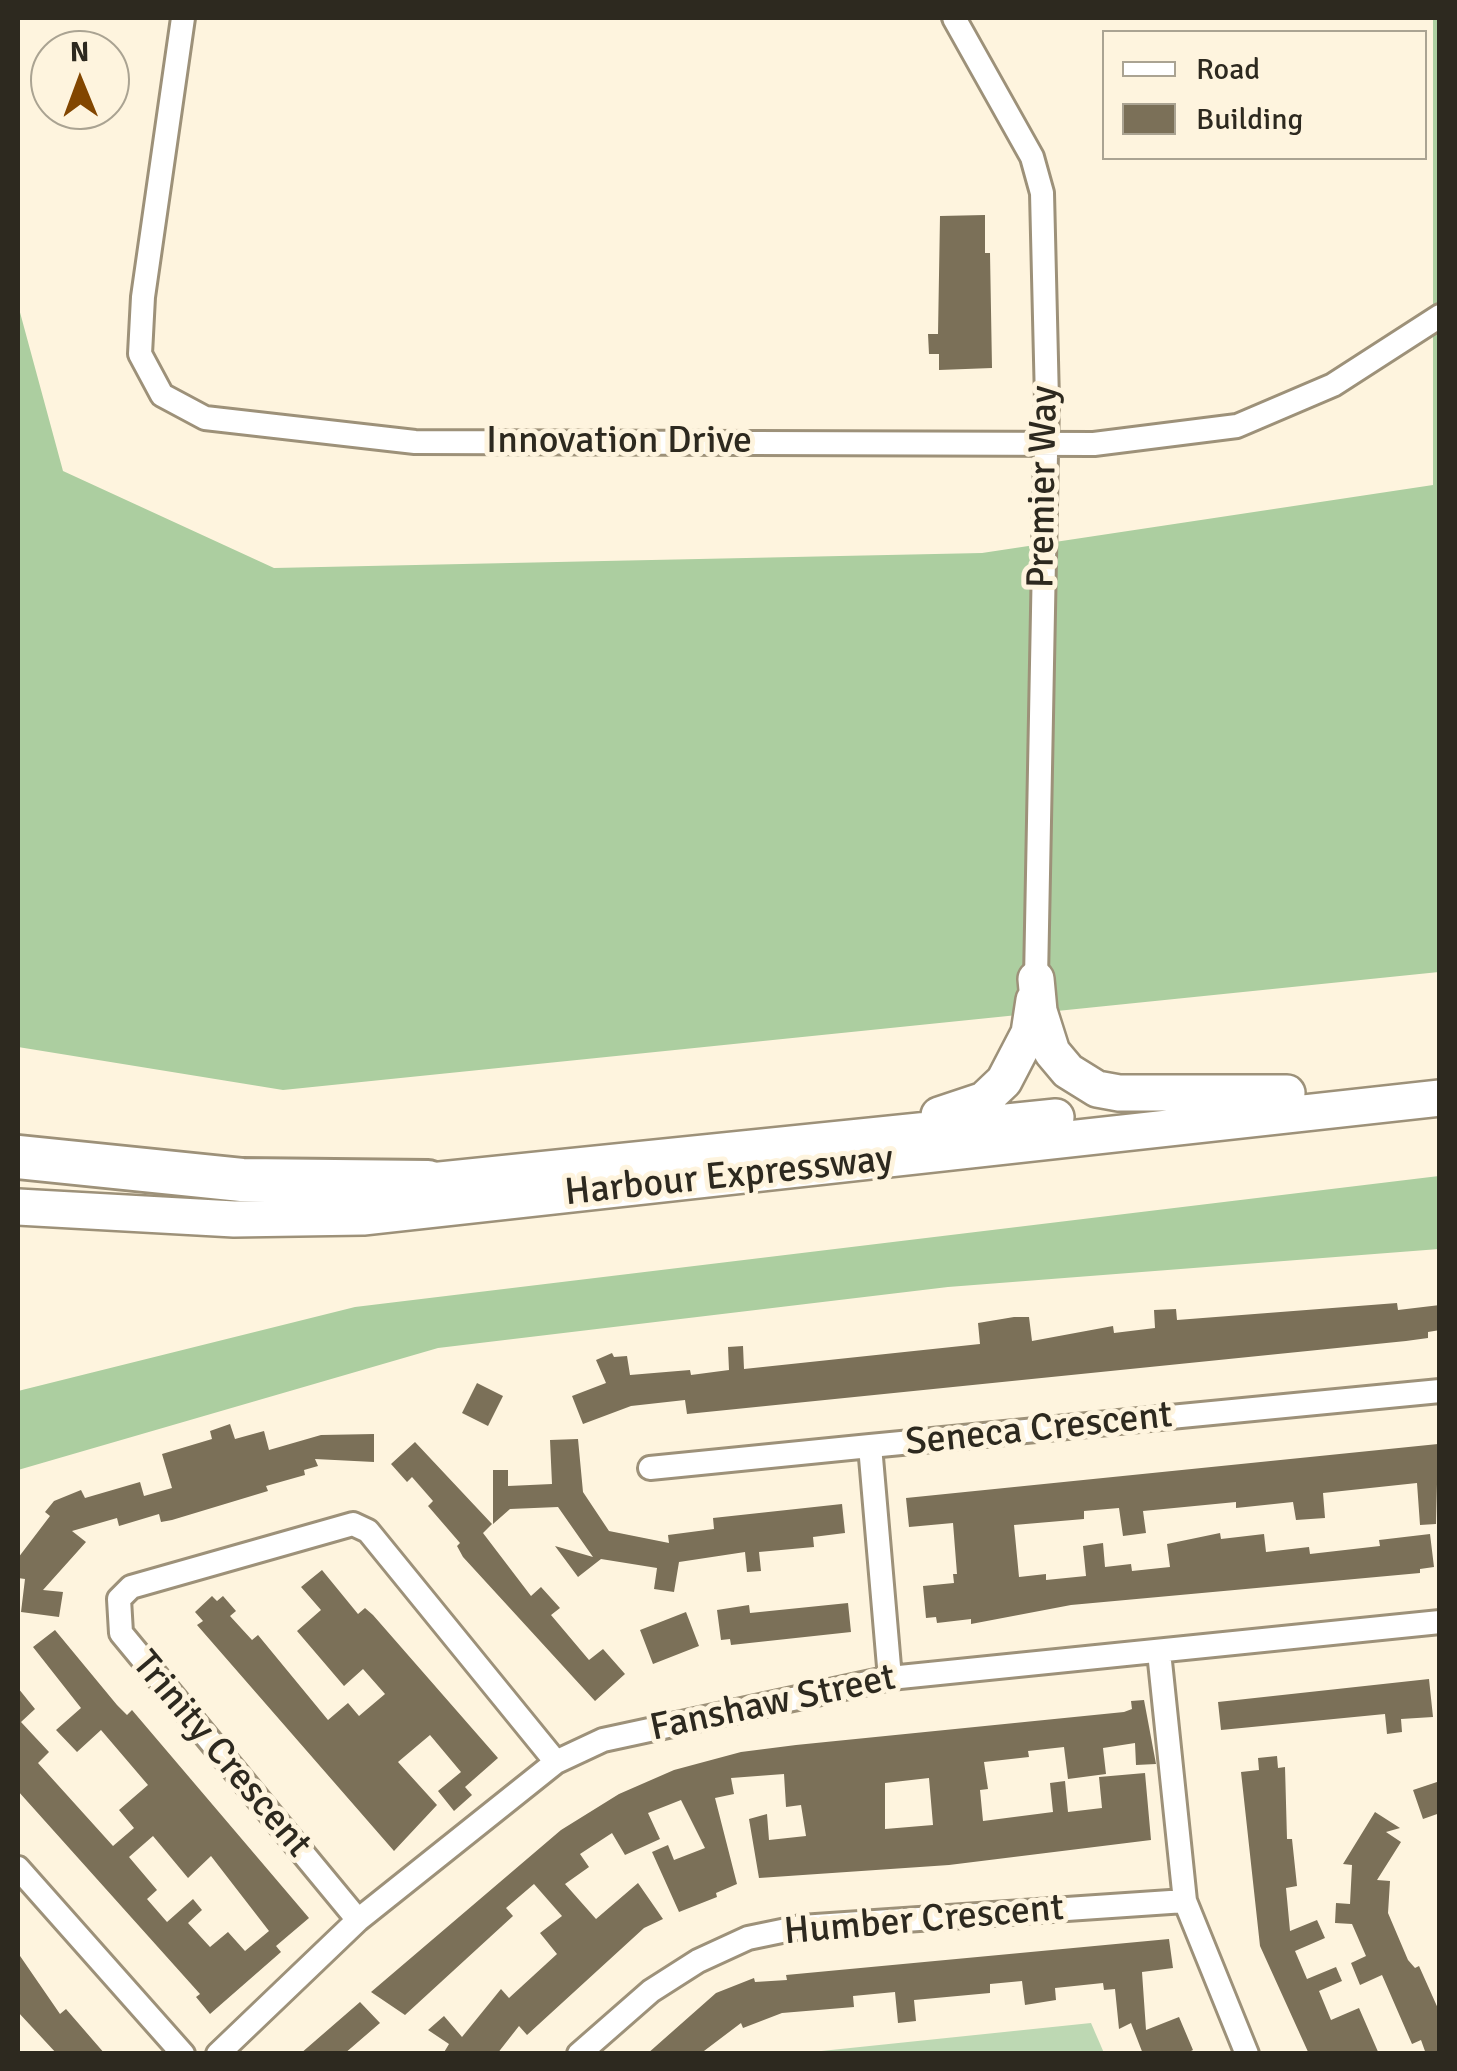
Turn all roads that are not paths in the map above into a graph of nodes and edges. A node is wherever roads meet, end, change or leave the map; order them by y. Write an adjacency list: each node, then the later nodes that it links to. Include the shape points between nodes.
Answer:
1 (183, 18): 4 (street, Innovation Drive, via 140,354 162,395 205,418 415,442)
2 (954, 18): 4 (street, Premier Way, via 1032,156 1042,193)
3 (1440, 316): 4 (street, Innovation Drive, via 1333,385 1236,426)
4 (1046, 444): 5 (street, Premier Way)
5 (1036, 979): 7 (main road, via 1052,1052 1098,1089); 9 (main road, via 1021,1054 984,1100)
6 (1440, 1076): 7 (main road, Harbour Expressway)
7 (1287, 1094): 9 (main road, Harbour Expressway)
8 (1440, 1098): 13 (main road, Harbour Expressway, via 363,1218 234,1219)
9 (810, 1142): 12 (main road, Harbour Expressway)
10 (18, 1157): 12 (highway, via 242,1180)
11 (18, 1175): 12 (main road, Harbour Expressway, via 147,1188 303,1190)
12 (428, 1182)
13 (18, 1207)
14 (1440, 1391): 15 (street, Seneca Crescent)
15 (870, 1446): 16 (street); 19 (street, Seneca Crescent)
16 (650, 1468)
17 (1440, 1622): 18 (street, Fanshaw Street)
18 (1159, 1652): 19 (street, Fanshaw Street); 22 (street)
19 (890, 1678): 20 (street, Fanshaw Street, via 603,1740)
20 (556, 1762): 23 (street, Fanshaw Street); 23 (street, Trinity Crescent, via 368,1531 353,1524 131,1587 119,1599 120,1634)
21 (18, 1868): 24 (street)
22 (1185, 1901): 26 (street, Humber Crescent, via 800,1928 748,1938 652,1991); 27 (street)
23 (358, 1920): 25 (street, Fanshaw Street)
24 (183, 2054)
25 (218, 2054)
26 (579, 2054)
27 (1248, 2054)

